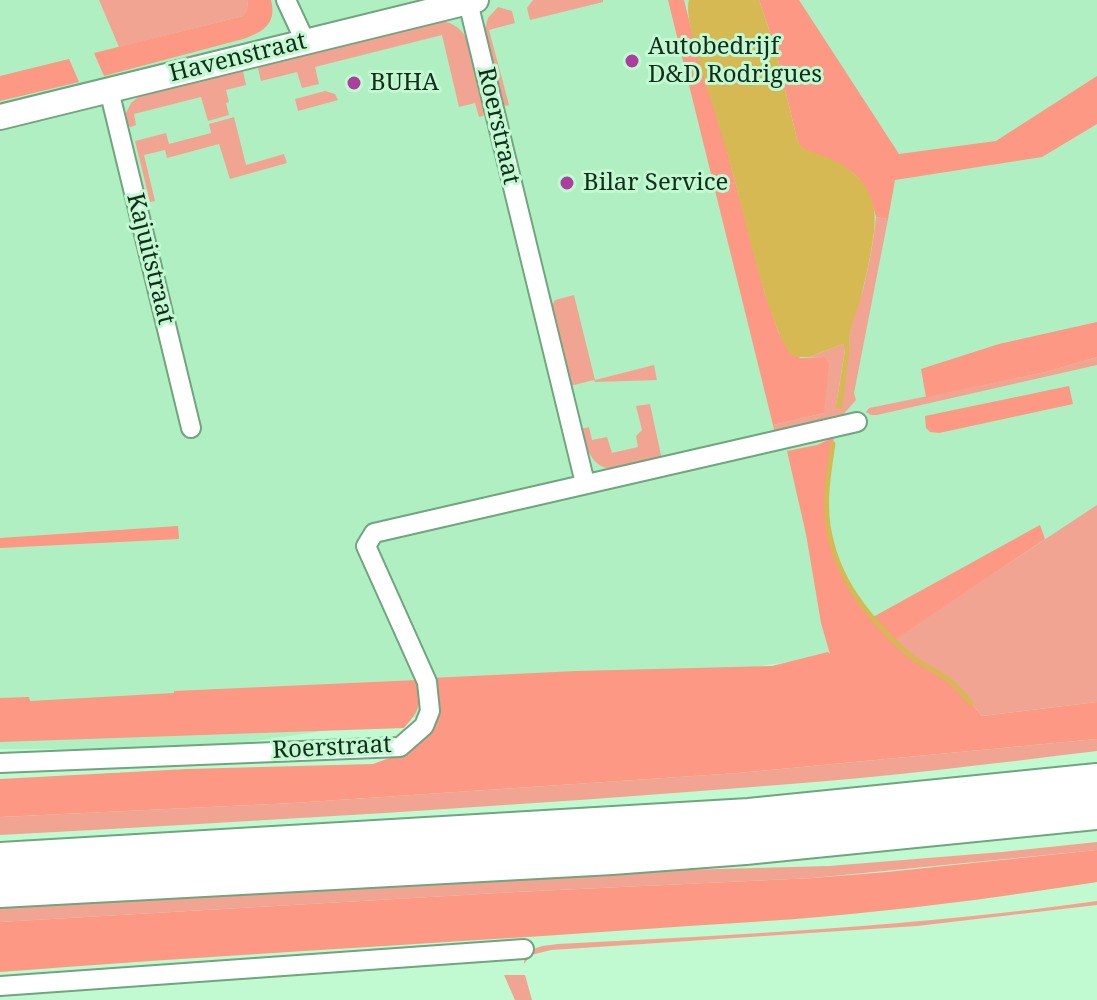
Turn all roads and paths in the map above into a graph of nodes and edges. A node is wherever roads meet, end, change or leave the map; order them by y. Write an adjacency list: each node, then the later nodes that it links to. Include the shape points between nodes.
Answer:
1 (286, 0): 3 (street)
2 (472, 1): 3 (street, Havenstraat); 8 (street, Roerstraat)
3 (305, 41): 4 (street, Havenstraat)
4 (109, 90): 5 (street, Havenstraat); 7 (street, Kajuitstraat)
5 (0, 117)
6 (857, 422): 8 (street, Roerstraat)
7 (191, 428)
8 (585, 483): 9 (street, Roerstraat, via 374,533 366,546 427,682 430,711 424,726 400,747)
9 (0, 763)
10 (1097, 780): 12 (highway, via 749,816)
11 (1097, 812): 13 (highway, via 641,855)
12 (0, 860)
13 (0, 890)
14 (524, 949): 15 (street)
15 (0, 986)

